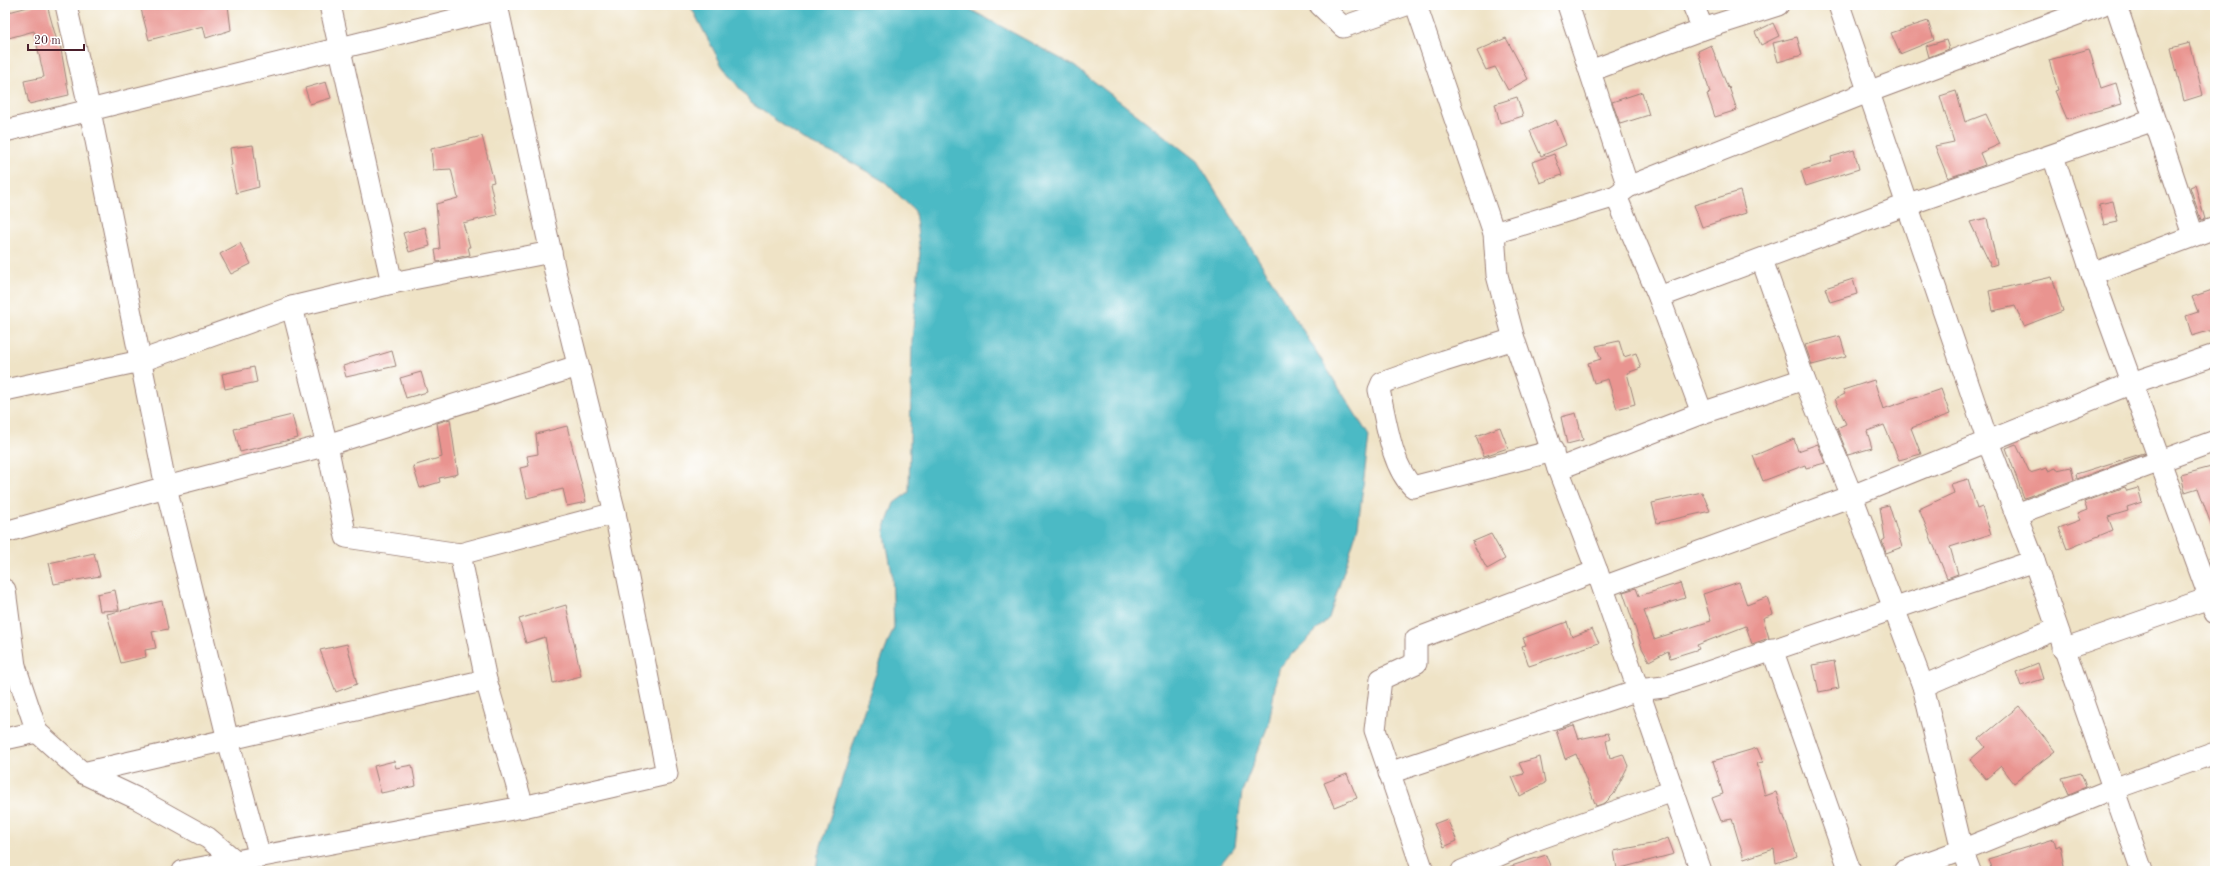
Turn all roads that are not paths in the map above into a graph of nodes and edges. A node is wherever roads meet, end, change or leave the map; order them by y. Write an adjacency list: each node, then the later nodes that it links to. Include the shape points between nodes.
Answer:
1 (66, 5): 17 (street)
2 (330, 5): 14 (street)
3 (1320, 5): 4 (street, via 1343,27)
4 (1406, 5)
5 (1416, 5): 24 (street)
6 (1568, 5): 15 (street)
7 (1693, 5): 13 (street)
8 (1778, 5): 13 (street)
9 (1839, 5): 16 (street)
10 (2102, 5): 16 (street)
11 (2116, 5): 18 (street)
12 (497, 7): 14 (street); 26 (street)
13 (1703, 29): 15 (street)
14 (340, 48): 17 (street); 29 (street)
15 (1590, 71): 21 (street)
16 (1868, 92): 21 (street); 22 (street)
17 (90, 111): 19 (street); 34 (street)
18 (2154, 120): 20 (street); 25 (street)
19 (5, 131)
20 (2053, 156): 22 (street); 28 (street)
21 (1622, 191): 24 (street); 30 (street)
22 (1906, 205): 27 (street); 41 (street)
23 (2215, 228): 25 (street)
24 (1494, 233): 32 (street, via 1497,275)
25 (2193, 236): 28 (street)
26 (551, 252): 29 (street); 35 (street)
27 (1762, 260): 30 (street); 36 (street)
28 (2092, 274): 37 (street)
29 (392, 283): 31 (street)
30 (1659, 297): 39 (street)
31 (292, 307): 34 (street); 42 (street)
32 (1514, 339): 43 (street); 43 (street, via 1382,383 1380,390 1392,448 1408,482 1414,487)
33 (2215, 355): 37 (street)
34 (141, 361): 38 (street); 45 (street)
35 (578, 366): 42 (street); 47 (street)
36 (1804, 379): 39 (street); 46 (street)
37 (2132, 383): 41 (street); 44 (street)
38 (5, 390)
39 (1702, 413): 43 (street)
40 (2215, 441): 44 (street)
41 (1988, 442): 46 (street); 48 (street)
42 (327, 445): 45 (street); 50 (street, via 346,537)
43 (1556, 460): 52 (street)
44 (2160, 461): 48 (street); 54 (street)
45 (166, 487): 49 (street); 65 (street)
46 (1852, 496): 52 (street); 55 (street)
47 (615, 513): 50 (street); 71 (street, via 667,774)
48 (2016, 514): 51 (street)
49 (5, 532)
50 (460, 554): 60 (street)
51 (2034, 561): 55 (street); 56 (street)
52 (1600, 579): 62 (street); 68 (street, via 1416,638 1416,663 1381,679 1375,730)
53 (5, 590): 59 (street)
54 (2213, 602): 58 (street)
55 (1894, 609): 57 (street); 61 (street)
56 (2056, 629): 58 (street); 61 (street)
57 (1772, 649): 62 (street, via 1664,687); 78 (street)
58 (2063, 649): 69 (street)
59 (10, 664): 63 (street)
60 (486, 680): 65 (street); 71 (street)
61 (1923, 686): 72 (street)
62 (1638, 690): 68 (street); 70 (street)
63 (37, 732): 64 (street); 67 (street)
64 (5, 739)
65 (228, 740): 67 (street); 73 (street)
66 (2215, 753): 69 (street)
67 (84, 773): 73 (street, via 138,799)
68 (1389, 773): 75 (street)
69 (2113, 789): 72 (street); 81 (street)
70 (1673, 791): 76 (street, via 1535,840); 77 (street)
71 (524, 807): 73 (street)
72 (1962, 850): 79 (street); 80 (street)
73 (248, 863): 74 (street)
74 (183, 871)
75 (1424, 871)
76 (1462, 871)
77 (1701, 871)
78 (1850, 871)
79 (1904, 871)
80 (1970, 871)
81 (2142, 871)

